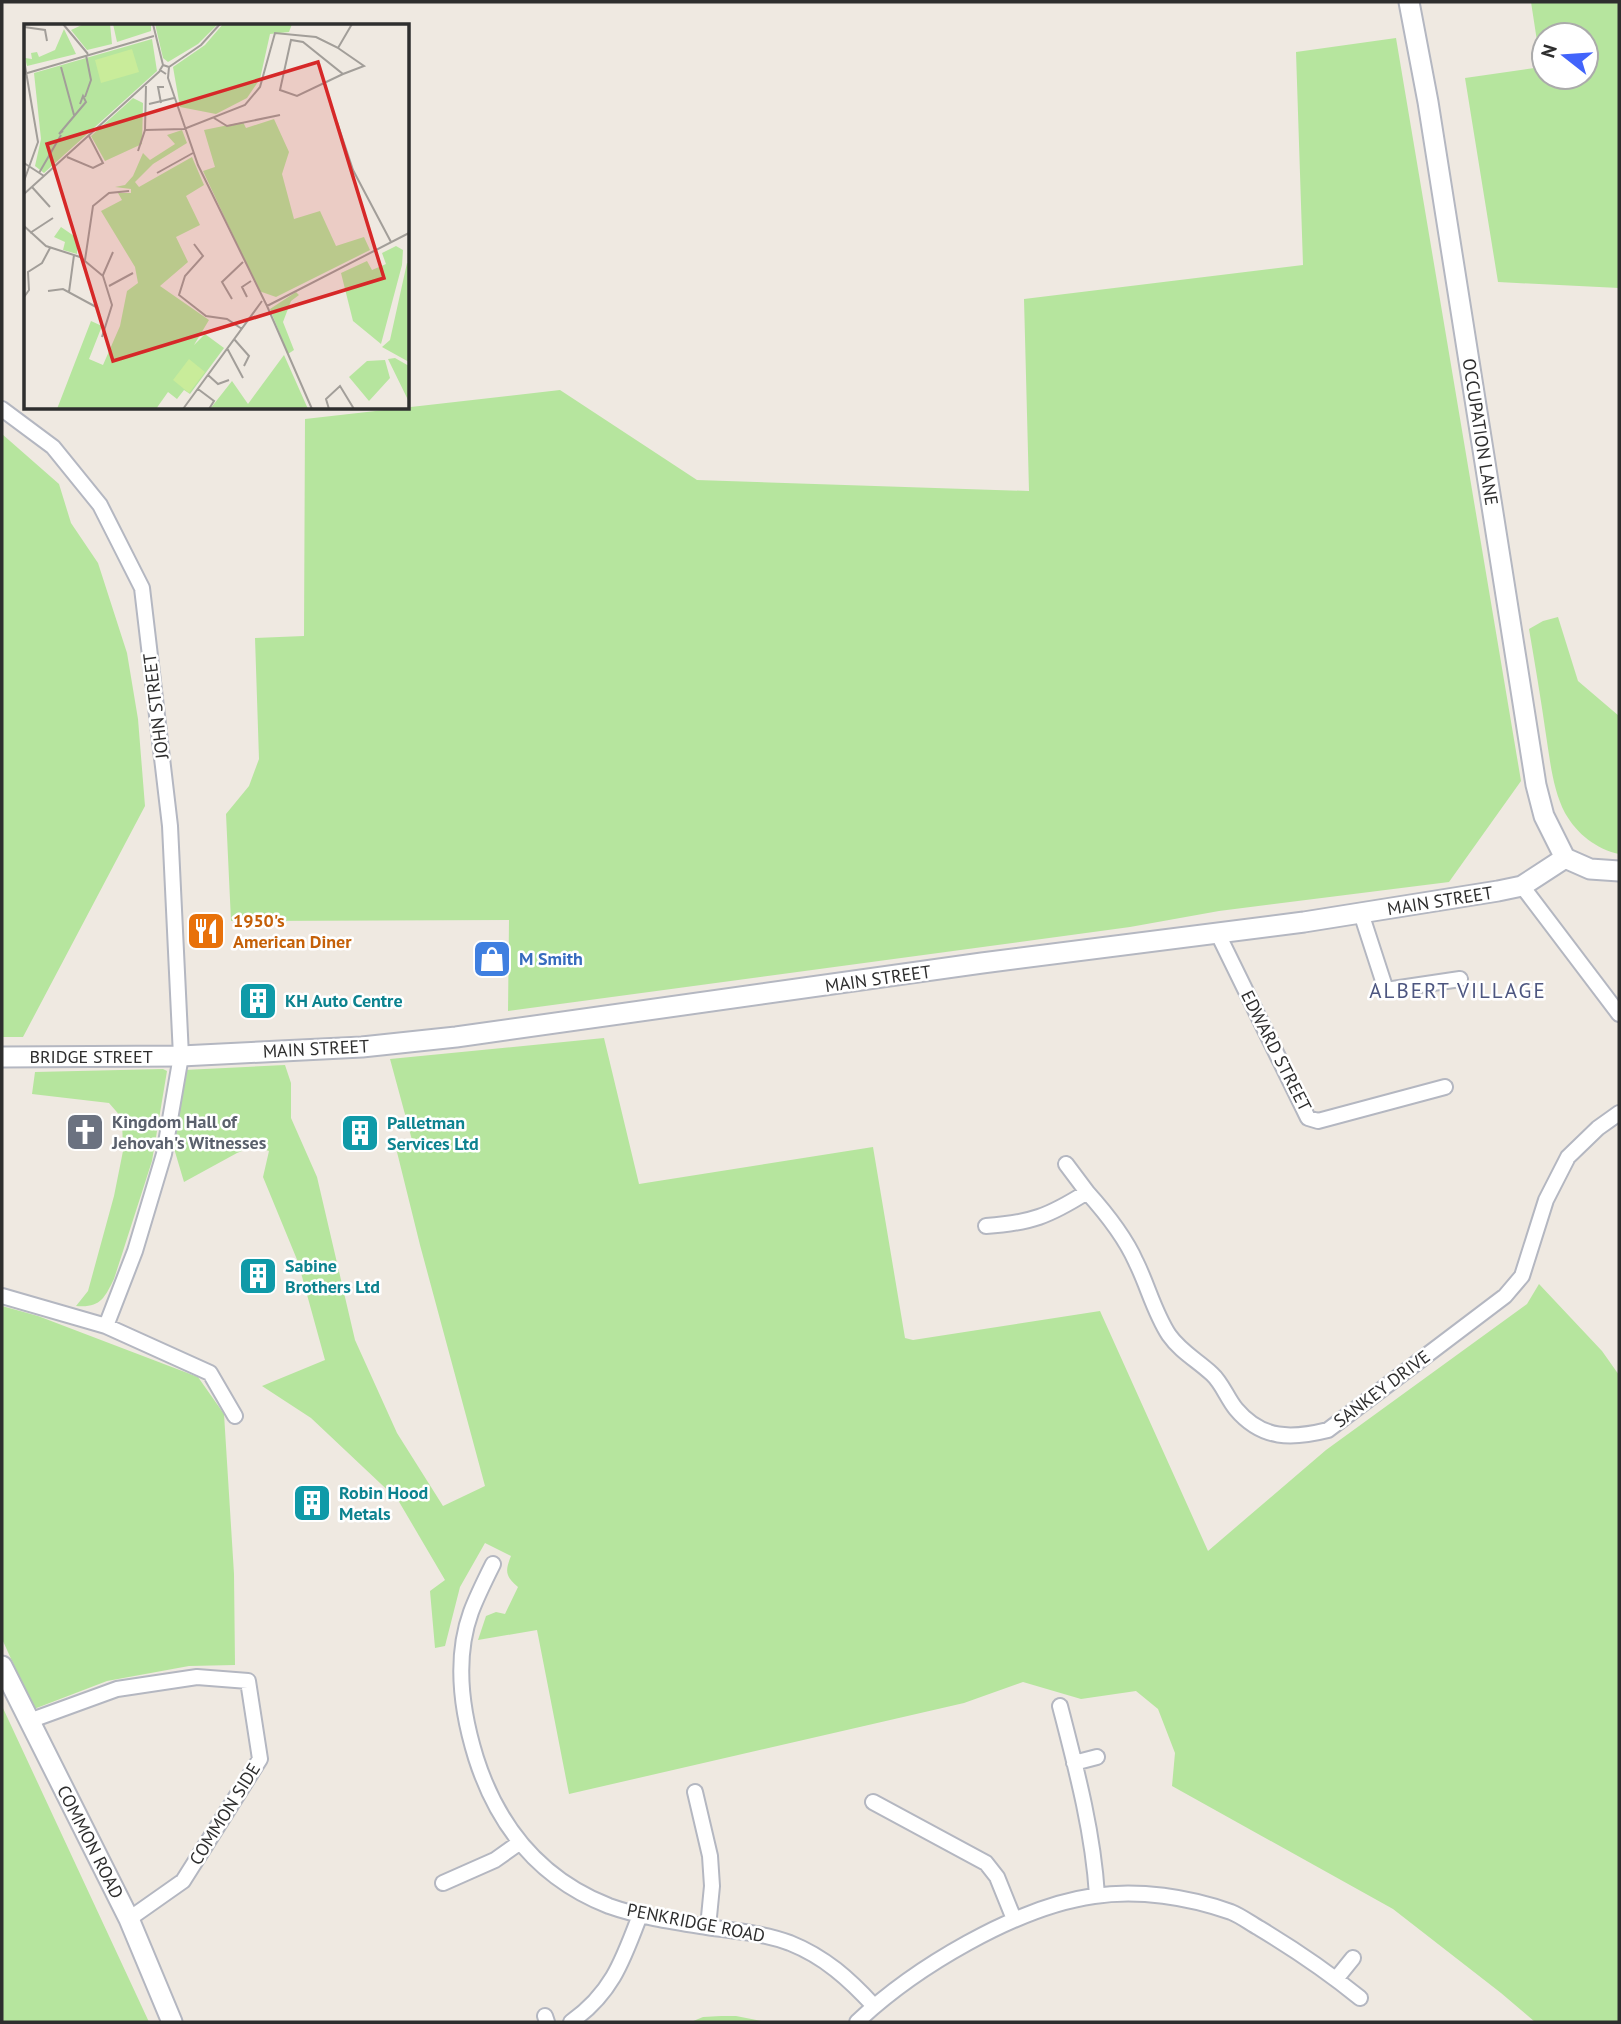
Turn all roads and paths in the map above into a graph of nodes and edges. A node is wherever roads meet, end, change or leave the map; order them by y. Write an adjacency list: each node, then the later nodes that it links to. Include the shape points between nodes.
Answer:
1 (1409, 2): 3 (street, OCCUPATION LANE, via 1536,785 1546,824)
2 (2, 409): 10 (street, JOHN STREET, via 53,447 100,505 142,588 170,826)
3 (1565, 858): 4 (street, via 1590,869); 5 (street, MAIN STREET)
4 (1619, 871)
5 (1522, 886): 6 (street, MAIN STREET); 9 (street)
6 (1361, 913): 7 (street, MAIN STREET); 8 (street, via 1386,990)
7 (1217, 932): 10 (street, MAIN STREET, via 456,1037); 12 (street, EDWARD STREET, via 1308,1118 1318,1121)
8 (1460, 979)
9 (1619, 1014)
10 (181, 1056): 11 (street, BRIDGE STREET); 18 (street, JOHN STREET, via 164,1154 135,1251)
11 (2, 1057)
12 (1445, 1087)
13 (1619, 1113): 15 (street, SANKEY DRIVE, via 1568,1157 1546,1200 1522,1276 1505,1296 1328,1430 1304,1436 1282,1436 1255,1428 1213,1375 1187,1356 1150,1299 1136,1260)
14 (1066, 1164): 15 (street, SANKEY DRIVE)
15 (1087, 1192): 16 (street, via 1039,1219)
16 (986, 1226)
17 (2, 1296): 18 (street)
18 (106, 1326): 19 (street, via 210,1373)
19 (235, 1416)
20 (493, 1564): 28 (street, PENKRIDGE ROAD, via 464,1639 463,1703 485,1787)
21 (2, 1666): 23 (street, COMMON ROAD)
22 (1060, 1706): 25 (street)
23 (29, 1721): 32 (street, COMMON ROAD); 32 (street, COMMON SIDE, via 117,1689 197,1677 248,1681 260,1759 183,1881)
24 (1097, 1757): 25 (street)
25 (1074, 1763): 30 (street)
26 (695, 1792): 34 (street, via 710,1856)
27 (873, 1802): 33 (street, via 986,1863 997,1877)
28 (519, 1843): 29 (street, via 495,1860); 31 (street, PENKRIDGE ROAD, via 551,1873 587,1896)
29 (443, 1883)
30 (1097, 1895): 33 (street); 36 (street, via 1150,1895 1233,1913)
31 (640, 1915): 34 (street, PENKRIDGE ROAD); 40 (street, via 620,1969 601,1997)
32 (129, 1919): 39 (street, COMMON ROAD)
33 (1014, 1919): 38 (street, via 933,1964)
34 (708, 1927): 38 (street, PENKRIDGE ROAD, via 792,1944 846,1976)
35 (1353, 1958): 36 (street)
36 (1336, 1979): 37 (street)
37 (1360, 1998)
38 (874, 2006): 41 (street)
39 (172, 2022)
40 (571, 2022)
41 (857, 2022)

